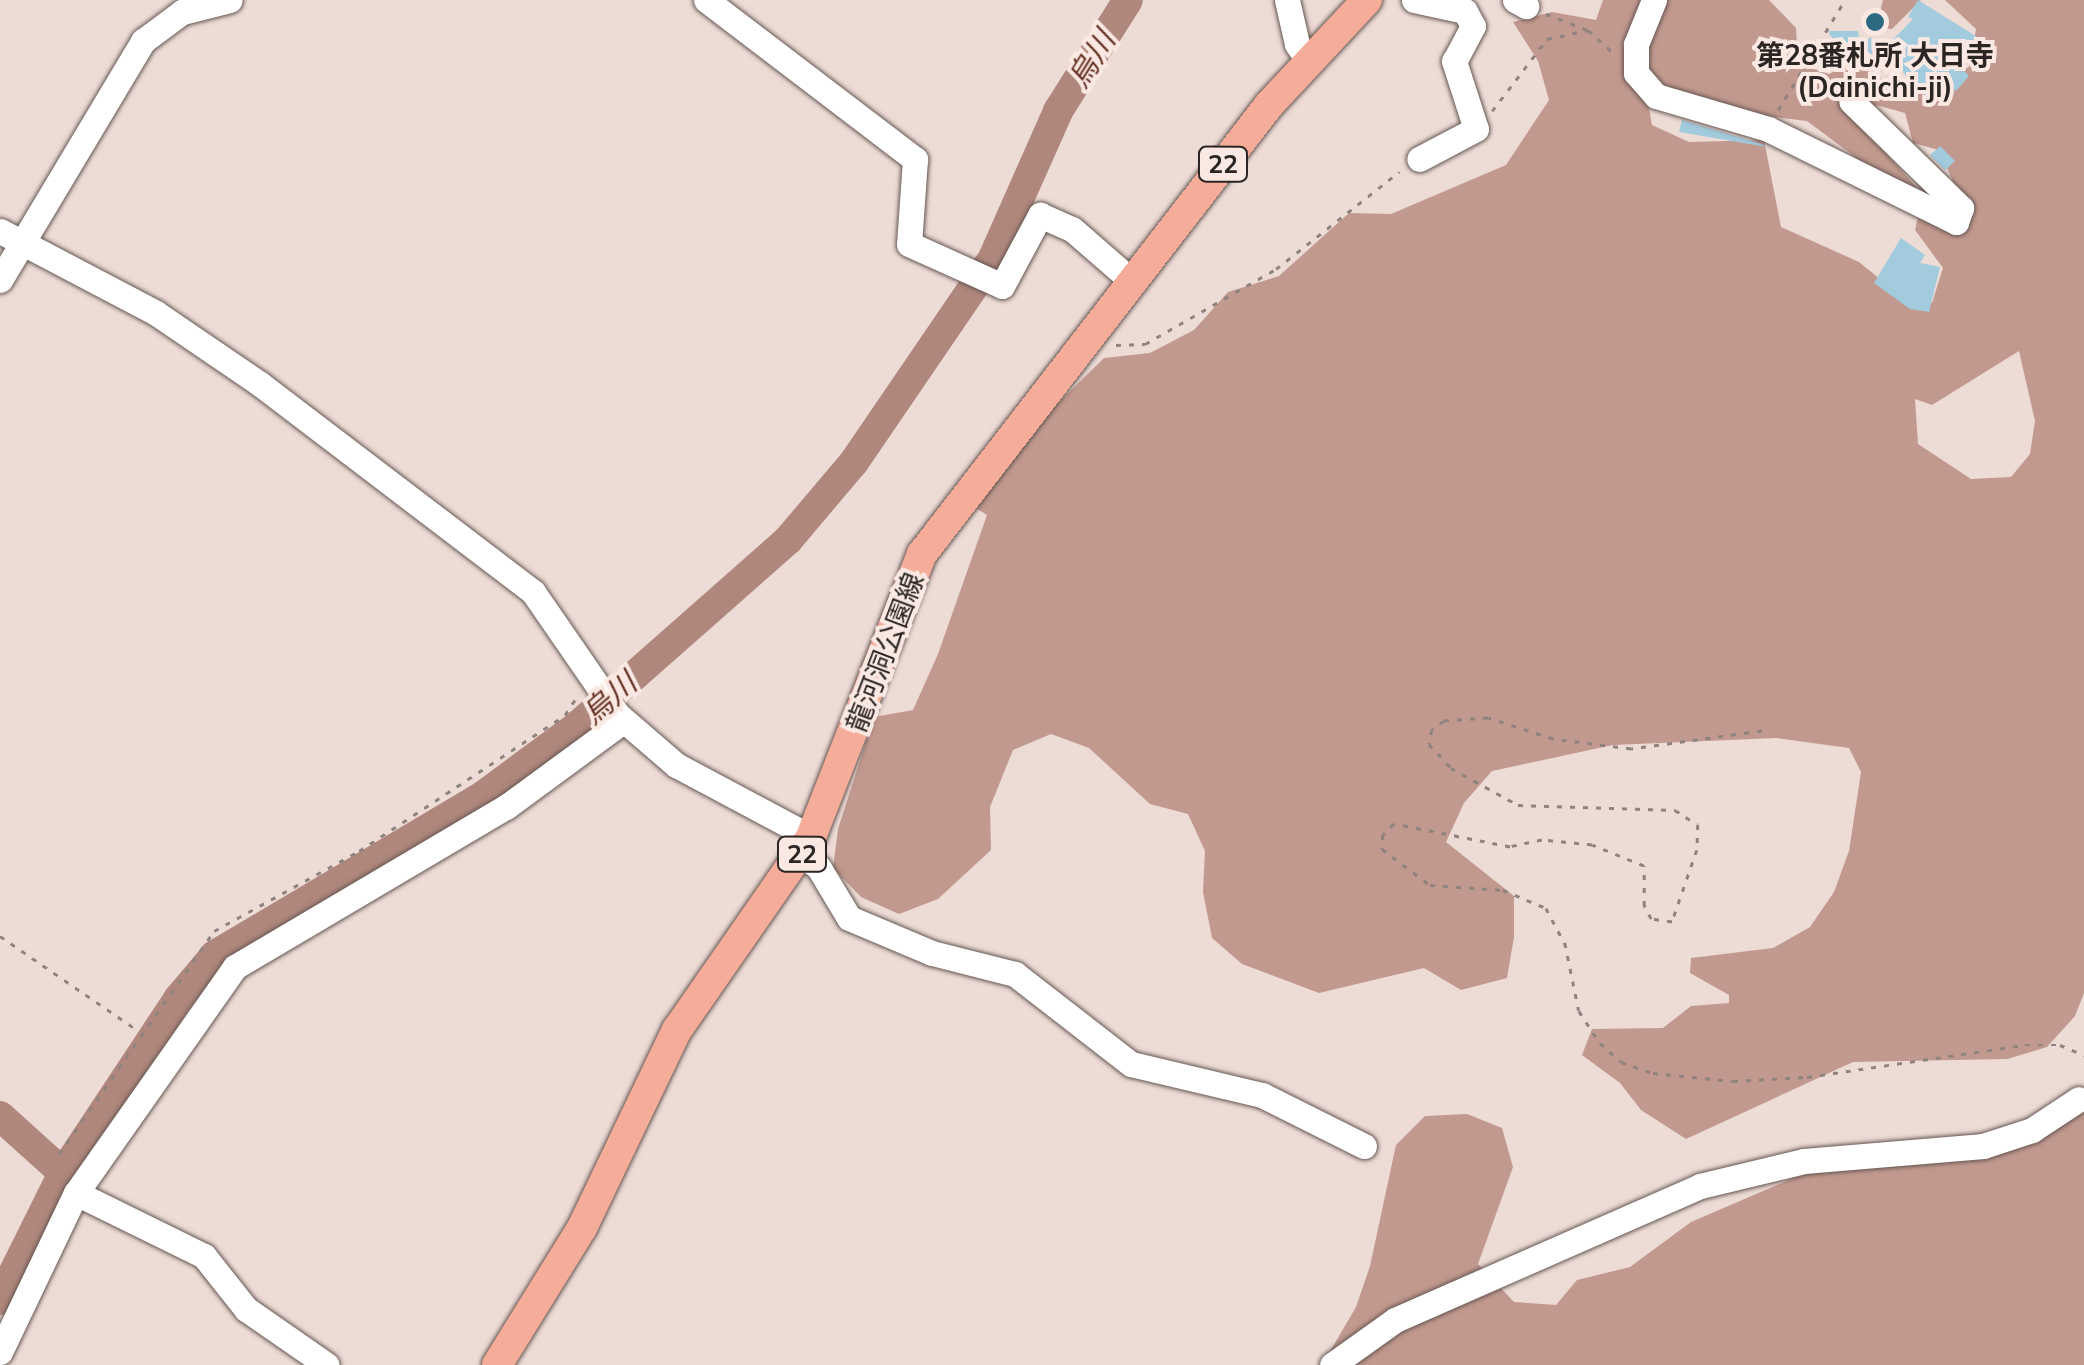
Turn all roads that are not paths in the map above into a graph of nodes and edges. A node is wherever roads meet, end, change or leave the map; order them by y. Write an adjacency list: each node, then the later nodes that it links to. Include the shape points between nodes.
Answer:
1 (230, 0): 10 (street, via 182,12 143,41)
2 (706, 0): 12 (street, via 916,159 909,244 1002,286 1040,215 1072,229)
3 (1287, 0): 7 (street, via 1297,44)
4 (1367, 0): 7 (main road, 龍河洞公園線 / 22)
5 (1414, 0): 9 (street, via 1465,11 1473,26 1454,60 1476,128)
6 (1654, 0): 8 (street, via 1636,44 1636,73 1656,96 1768,129 1956,222 1961,208)
7 (1309, 62): 12 (main road, 龍河洞公園線 / 22)
8 (1851, 101)
9 (1419, 158)
10 (11, 235): 11 (street); 13 (street, via 230,363 534,592)
11 (0, 280)
12 (1133, 282): 14 (main road, 龍河洞公園線 / 22, via 922,554)
13 (620, 718): 14 (street, via 676,765); 17 (street, via 506,806 235,967)
14 (807, 846): 16 (street, via 850,918 932,953 1014,974 1131,1064 1262,1095); 20 (main road, 龍河洞公園線 / 22, via 677,1030 582,1228)
15 (2079, 1099): 21 (street, via 2032,1130 1983,1146 1804,1161 1700,1186 1396,1320)
16 (1364, 1146)
17 (76, 1193): 18 (street); 19 (street, via 204,1256 246,1309)
18 (0, 1352)
19 (327, 1365)
20 (497, 1365)
21 (1332, 1365)

